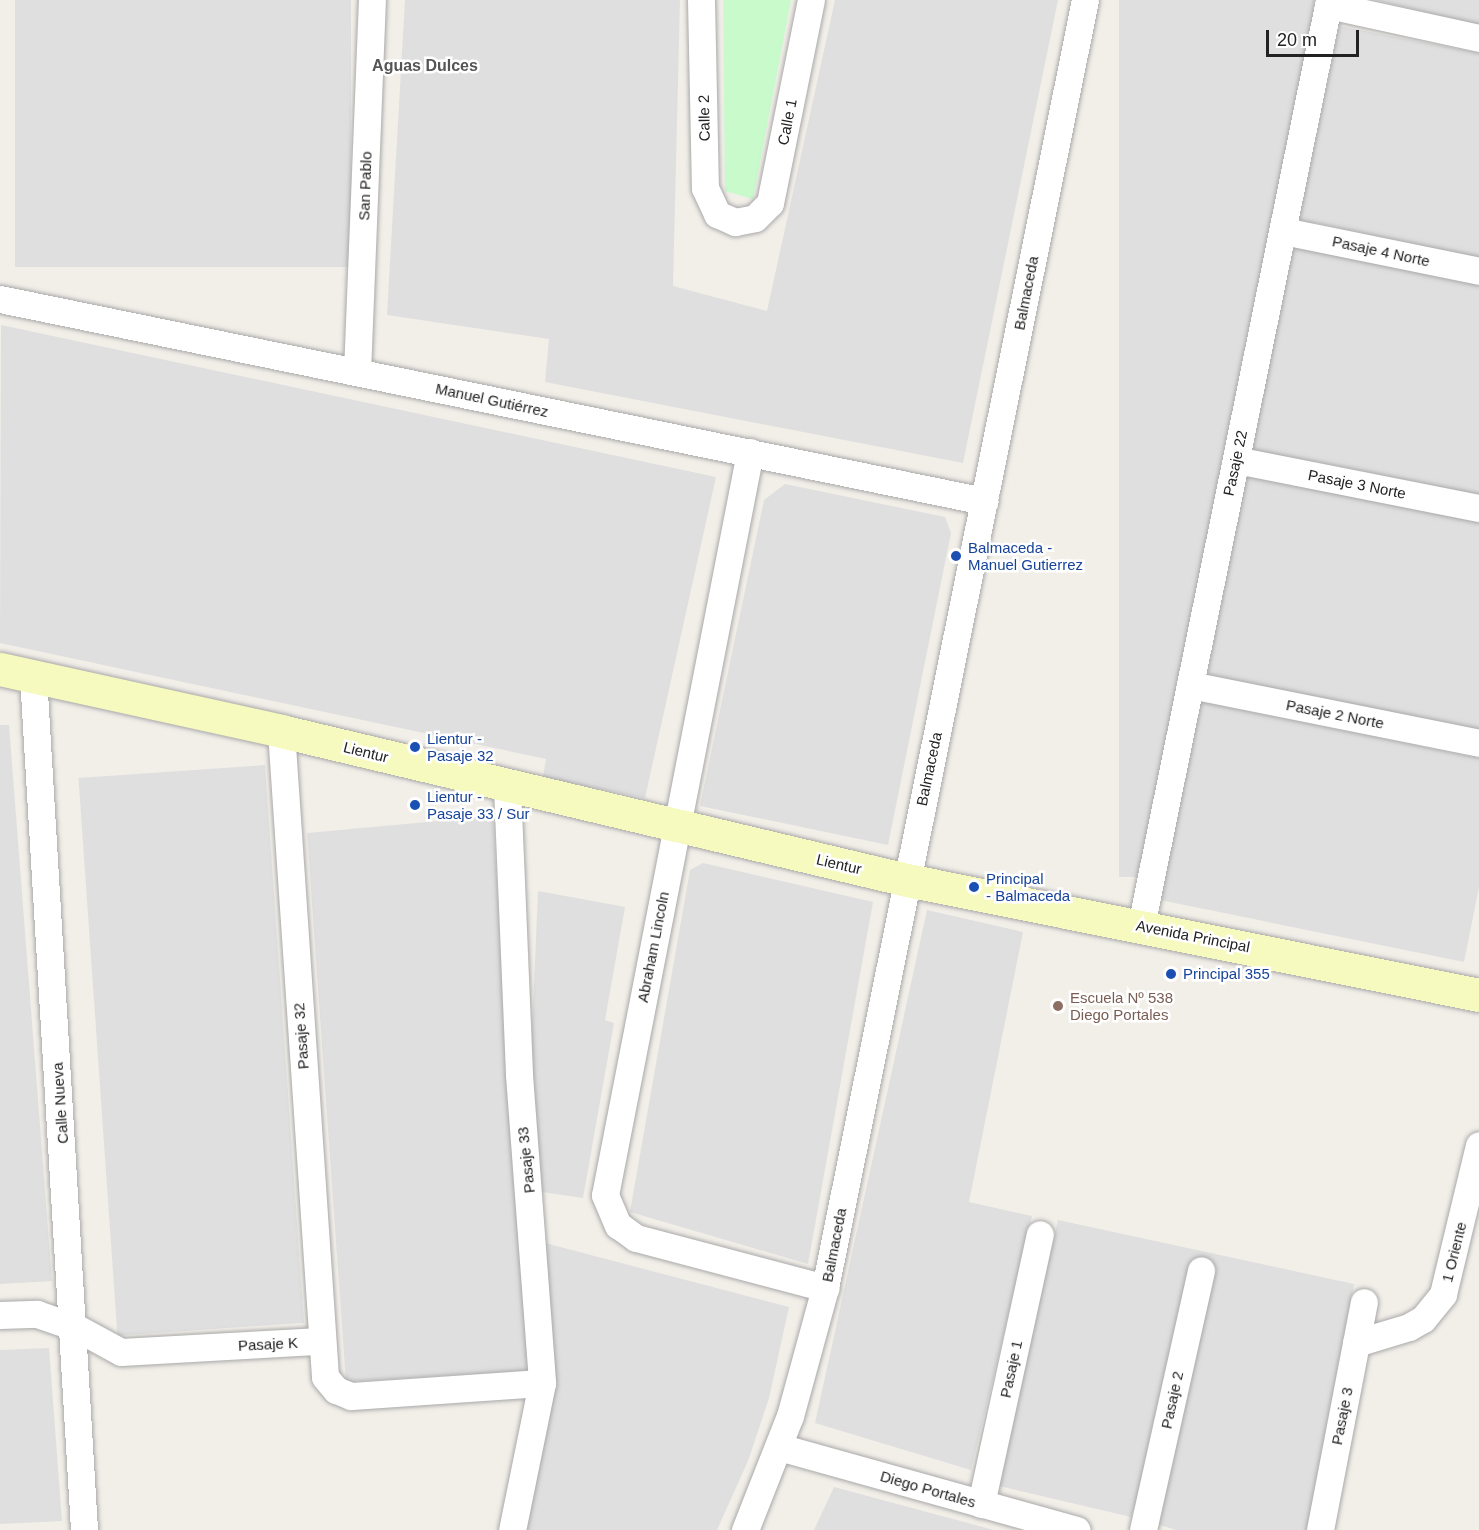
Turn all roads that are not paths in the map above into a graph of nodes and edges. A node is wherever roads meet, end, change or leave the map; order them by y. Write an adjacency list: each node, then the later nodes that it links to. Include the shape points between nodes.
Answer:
1 (372, 0): 11 (street, San Pablo)
2 (701, 0): 7 (street, Calle 2, via 705,188 717,214)
3 (811, 0): 7 (street, Calle 1, via 770,203 755,218)
4 (1085, 0): 14 (street, Balmaceda)
5 (1328, 3): 6 (street); 8 (street, Pasaje 22)
6 (1479, 38)
7 (735, 222)
8 (1283, 231): 9 (street, Pasaje 4 Norte); 13 (street, Pasaje 22)
9 (1479, 271)
10 (0, 299): 11 (street, Manuel Gutiérrez)
11 (357, 372): 12 (street, Manuel Gutiérrez)
12 (750, 452): 14 (street, Manuel Gutiérrez); 22 (street, Abraham Lincoln)
13 (1236, 460): 15 (street, Pasaje 3 Norte); 18 (street, Pasaje 22)
14 (984, 501): 23 (street, Balmaceda)
15 (1479, 507)
16 (0, 669): 17 (main road, Lientur)
17 (33, 676): 19 (main road, Lientur); 32 (street, Calle Nueva)
18 (1190, 685): 20 (street, Pasaje 2 Norte); 24 (street, Pasaje 22)
19 (281, 731): 21 (main road, Lientur); 33 (street, Pasaje 32)
20 (1479, 743)
21 (507, 787): 22 (main road, Lientur); 35 (street, Pasaje 33, via 519,1075)
22 (676, 826): 23 (main road, Lientur); 29 (street, Abraham Lincoln, via 606,1184 608,1206 618,1225 636,1238)
23 (907, 880): 24 (main road, Avenida Principal); 29 (street, Balmaceda)
24 (1141, 926): 25 (main road, Avenida Principal)
25 (1479, 995)
26 (1479, 1145): 34 (street, 1 Oriente, via 1443,1294 1423,1318 1409,1327)
27 (1040, 1234): 37 (street, Pasaje 1)
28 (1201, 1270): 42 (street, Pasaje 2)
29 (825, 1288): 36 (street, Balmaceda, via 801,1382)
30 (1364, 1302): 34 (street, Pasaje 3)
31 (0, 1315): 32 (street, Pasaje K, via 37,1314)
32 (75, 1327): 33 (street, Pasaje K, via 121,1352); 38 (street, Calle Nueva)
33 (320, 1341): 35 (street, Pasaje K, via 325,1377 336,1390 351,1396)
34 (1356, 1342): 43 (street, Pasaje 3)
35 (542, 1383): 39 (street, Pasaje 33)
36 (779, 1447): 37 (street, Diego Portales); 40 (street, Balmaceda)
37 (981, 1504): 41 (street, Diego Portales)
38 (84, 1530)
39 (512, 1530)
40 (745, 1530)
41 (1077, 1530)
42 (1143, 1530)
43 (1320, 1530)

